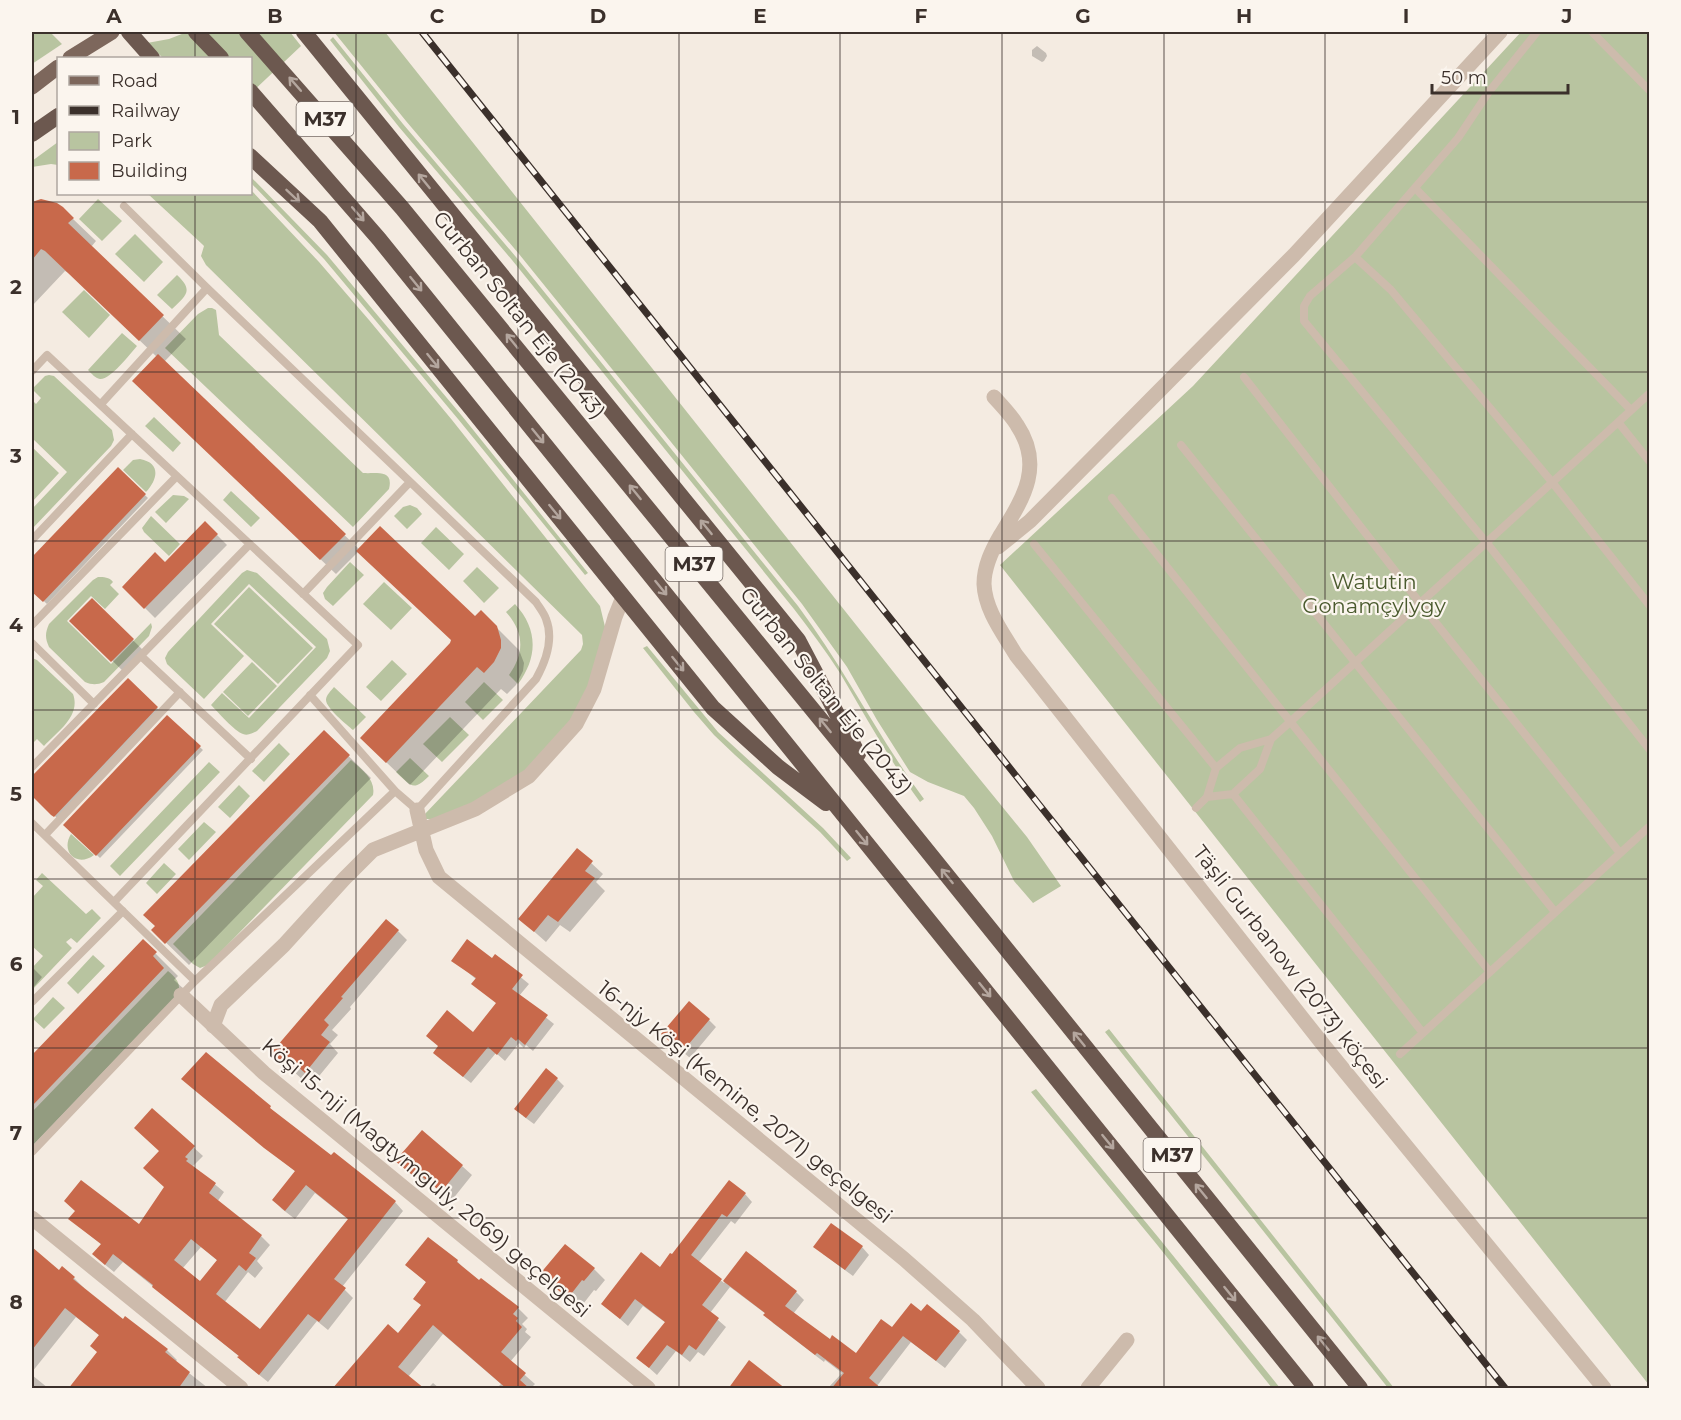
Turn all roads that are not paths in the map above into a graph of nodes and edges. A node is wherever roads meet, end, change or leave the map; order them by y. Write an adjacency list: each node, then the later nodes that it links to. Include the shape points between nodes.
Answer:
1 (112, 32): 9 (main road)
2 (129, 32): 10 (highway)
3 (196, 32): 11 (highway)
4 (247, 32): 59 (highway, Gurban Soltan Eje (2043) / M37, one-way to 4, via 402,208)
5 (304, 32): 59 (highway, one-way to 5, via 798,640)
6 (1500, 32): 41 (street, via 1293,255 1030,521)
7 (1537, 32): 19 (lane, via 1458,138)
8 (1592, 32): 14 (lane)
9 (72, 57)
10 (151, 57)
11 (220, 57)
12 (57, 68): 13 (main road)
13 (32, 87)
14 (1650, 91)
15 (252, 93): 65 (highway, M37, one-way to 65, via 379,238)
16 (57, 117): 17 (highway)
17 (32, 134)
18 (252, 158): 43 (highway, one-way to 43, via 320,221)
19 (1415, 188): 21 (lane); 28 (lane)
20 (124, 206): 22 (lane)
21 (1355, 257): 35 (lane, via 1391,290); 38 (lane, via 1310,296 1304,306 1304,321)
22 (207, 288): 27 (lane); 34 (lane)
23 (32, 370): 27 (lane, via 47,354)
24 (1244, 377): 44 (lane)
25 (1650, 393): 28 (lane)
26 (994, 397): 41 (street, Täşli Gurbanow (2073) köçesi, via 1018,426 1031,470 1025,493)
27 (100, 405): 30 (lane)
28 (1630, 410): 29 (lane)
29 (1618, 422): 32 (lane); 35 (lane)
30 (132, 434): 33 (lane); 37 (lane)
31 (1181, 445): 49 (lane)
32 (1650, 462)
33 (177, 476): 39 (lane); 46 (lane)
34 (410, 482): 42 (lane); 64 (lane, via 536,602 546,619 550,639 537,679)
35 (1552, 482): 38 (lane); 45 (lane)
36 (1112, 498): 53 (lane)
37 (32, 540)
38 (1486, 542): 44 (lane); 55 (lane)
39 (250, 544): 42 (lane); 48 (lane)
40 (1034, 544): 58 (lane)
41 (990, 553): 90 (street, Täşli Gurbanow (2073) köçesi, via 984,582 986,598 1016,655 1325,1047)
42 (303, 594): 51 (lane, via 358,645)
43 (623, 597): 65 (highway, one-way to 65, via 713,708 778,767); 68 (street, via 594,689 576,724 529,776 475,809)
44 (1420, 603): 49 (lane); 70 (lane)
45 (1650, 606)
46 (32, 625)
47 (32, 643): 52 (lane)
48 (141, 656): 50 (lane); 52 (lane)
49 (1356, 662): 53 (lane); 73 (lane)
50 (180, 692): 56 (lane); 69 (lane)
51 (310, 694): 56 (lane); 60 (lane)
52 (94, 704): 57 (lane)
53 (1290, 722): 54 (lane); 74 (lane)
54 (1271, 739): 58 (lane, via 1239,748); 61 (lane, via 1260,769)
55 (1650, 750)
56 (251, 759): 71 (lane)
57 (32, 767)
58 (1216, 768): 62 (lane)
59 (875, 786): 89 (highway, Gurban Soltan Eje (2043) / M37, one-way to 59)
60 (394, 791): 64 (lane); 75 (lane)
61 (1233, 794): 62 (lane); 79 (lane)
62 (1207, 797): 63 (lane)
63 (1196, 808)
64 (417, 810): 68 (street, 16-njy Köşi (Kemine, 2071) geçelgesi)
65 (847, 819): 88 (highway, M37, one-way to 88)
66 (1650, 826): 70 (lane)
67 (33, 827): 69 (lane)
68 (422, 831): 78 (street, via 373,850 221,1005); 86 (street, 16-njy Köşi (Kemine, 2071) geçelgesi, via 438,877 903,1259 973,1320)
69 (45, 835): 71 (lane)
70 (1620, 853): 73 (lane)
71 (114, 902): 72 (lane)
72 (123, 911): 75 (lane); 77 (lane)
73 (1555, 912): 74 (lane)
74 (1490, 972): 79 (lane)
75 (195, 981): 76 (lane)
76 (181, 995): 78 (street, Köşi 15-nji (Magtymguly, 2069) geçelgesi); 81 (lane)
77 (32, 1002)
78 (213, 1026): 85 (street, Köşi 15-nji (Magtymguly, 2069) geçelgesi, via 264,1073)
79 (1423, 1033): 80 (lane)
80 (1400, 1054)
81 (32, 1152)
82 (32, 1218): 84 (street)
83 (1127, 1340): 87 (street)
84 (241, 1389)
85 (648, 1389)
86 (1038, 1389)
87 (1088, 1389)
88 (1306, 1389)
89 (1360, 1389)
90 (1604, 1389)

